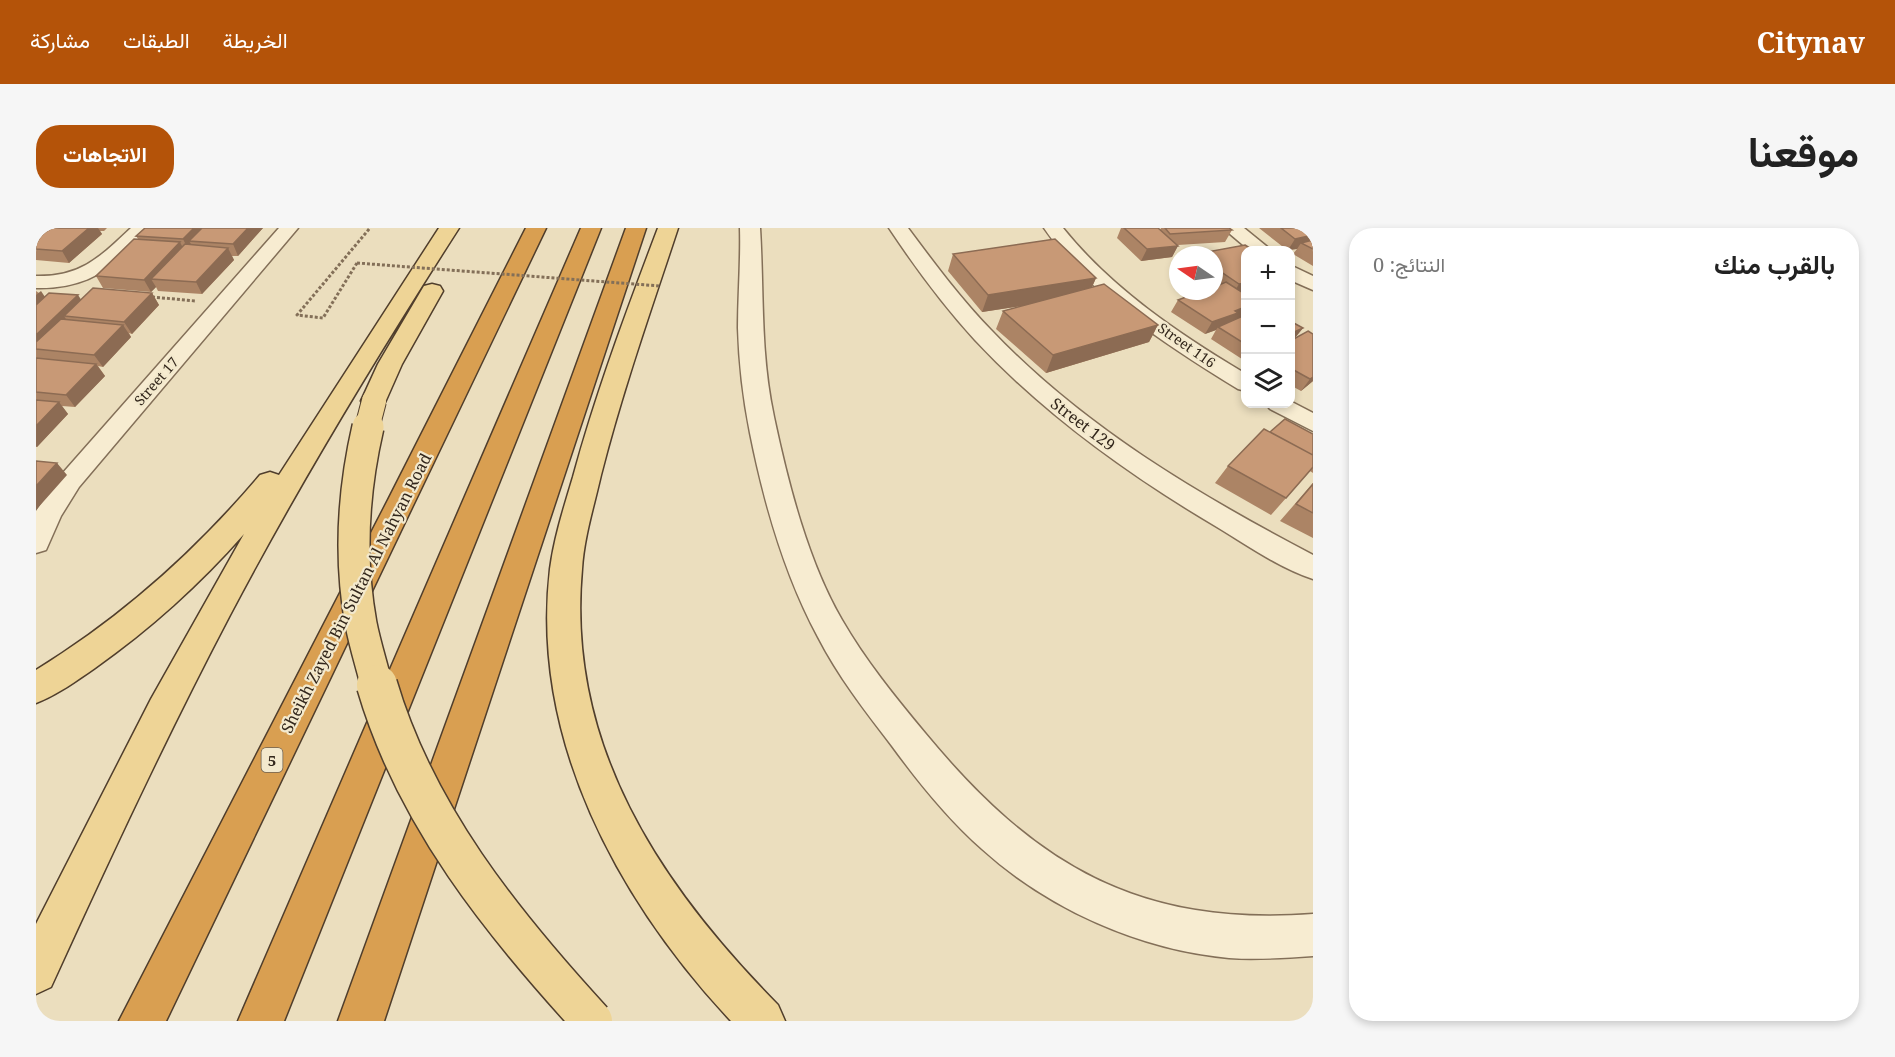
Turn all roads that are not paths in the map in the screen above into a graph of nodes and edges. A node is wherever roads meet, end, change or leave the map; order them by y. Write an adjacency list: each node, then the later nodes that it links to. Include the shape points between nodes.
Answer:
1 (142, 228): 15 (street, via 101,266 84,276 58,283)
2 (289, 228): 21 (street, Street 17, via 70,481 48,514)
3 (449, 228): 18 (main road)
4 (470, 228): 18 (main road, via 401,344)
5 (536, 228): 27 (highway, Sheikh Zayed Bin Sultan Al Nahyan Road / 5)
6 (591, 228): 28 (highway)
7 (636, 228): 24 (highway)
8 (668, 228): 32 (main road, via 583,491 566,567 565,670 579,732 618,831 686,936)
9 (750, 228): 25 (street, via 753,363 767,445 791,530 813,596 880,704 910,743 999,838 1030,863 1103,904 1143,920 1225,937)
10 (898, 228): 22 (street, Street 129, via 958,310 1046,396 1181,493)
11 (1053, 228): 17 (street, Street 116, via 1115,293 1193,352)
12 (1232, 228): 13 (street)
13 (1256, 246)
14 (1295, 274): 16 (street)
15 (36, 282)
16 (1313, 284)
17 (1241, 382)
18 (362, 392): 23 (main road, via 191,573 149,611); 26 (main road, via 235,577 108,820); 31 (main road, bridge, via 363,443 355,491 354,559 361,620 377,686 416,781 442,827 513,928)
19 (1285, 408): 20 (street)
20 (1313, 423)
21 (36, 543)
22 (1313, 568)
23 (36, 688)
24 (408, 891): 29 (main road); 30 (highway)
25 (1313, 935)
26 (36, 972)
27 (142, 1021)
28 (261, 1021)
29 (350, 1021)
30 (361, 1021)
31 (592, 1021)
32 (762, 1021)

